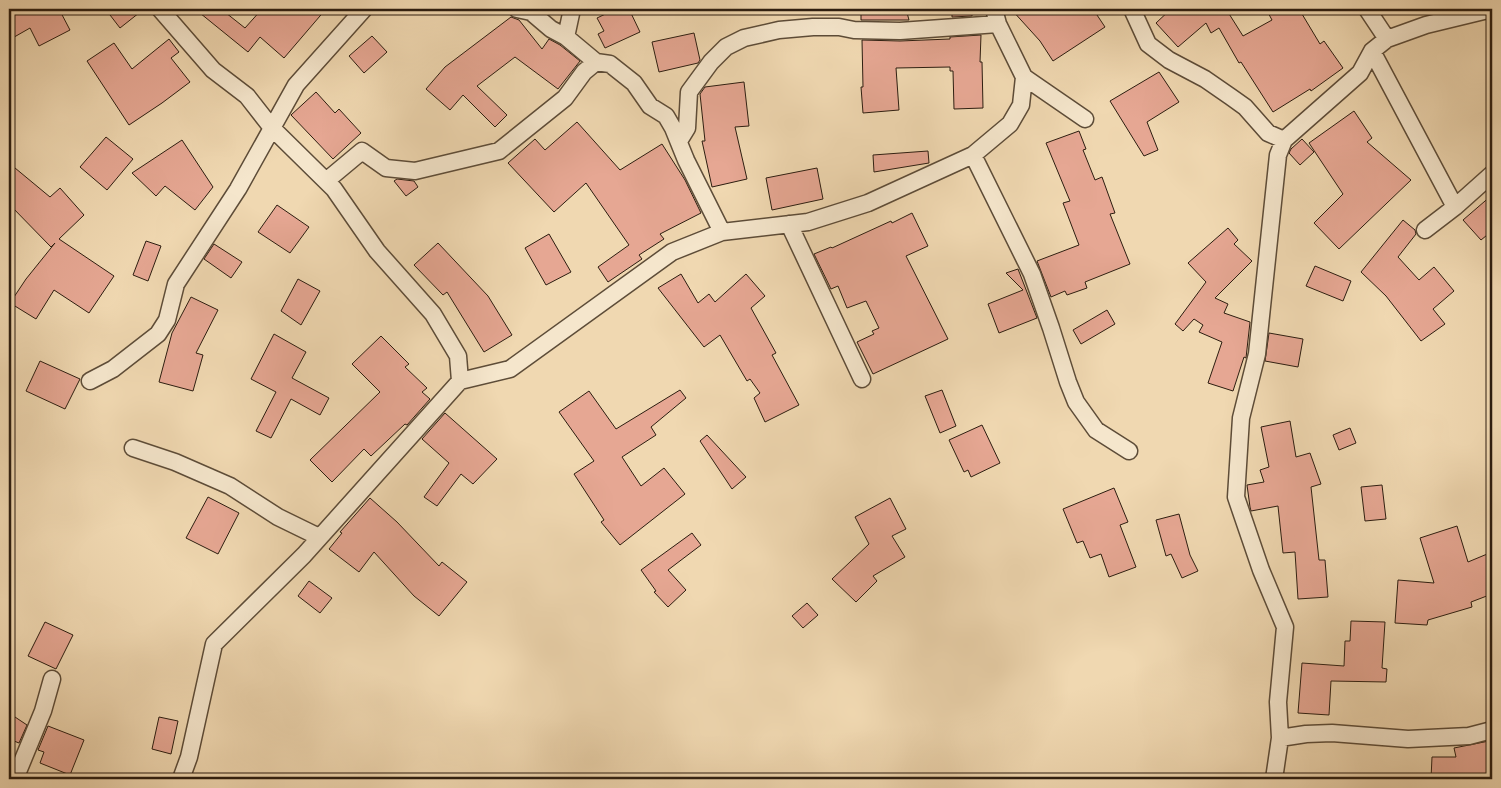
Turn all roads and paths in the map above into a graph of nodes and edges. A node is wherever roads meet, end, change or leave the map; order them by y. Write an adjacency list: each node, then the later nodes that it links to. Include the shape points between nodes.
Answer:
1 (160, 9): 15 (street, via 213,70 247,96)
2 (364, 9): 15 (street, via 296,85)
3 (518, 9): 9 (street, via 530,12)
4 (572, 9): 9 (street)
5 (1132, 9): 16 (street, via 1148,44 1231,96 1268,133)
6 (1367, 9): 10 (street)
7 (1492, 9): 10 (street, via 1426,25)
8 (996, 16): 13 (street); 17 (street, via 900,31 813,27 744,38 726,47 689,92 687,128)
9 (566, 37): 12 (street)
10 (1388, 39): 11 (street)
11 (1372, 51): 16 (street, via 1360,73); 21 (street)
12 (596, 62): 17 (street, via 610,64 634,83 650,106 666,116); 20 (street, via 584,72 565,98 499,151 415,170 386,168 362,151)
13 (1024, 77): 14 (street); 18 (street, via 1021,105 1010,124)
14 (1085, 119)
15 (272, 128): 20 (street); 26 (street, via 238,189 176,284 167,320 158,334 113,369)
16 (1284, 140): 33 (street, via 1278,156 1257,354 1241,418 1236,498 1285,627 1278,702)
17 (678, 141): 24 (street)
18 (973, 155): 22 (street, via 868,203 808,222); 29 (street, via 1032,274 1076,402 1096,430)
19 (1492, 174): 21 (street)
20 (326, 181): 27 (street, via 377,251 433,314 458,356)
21 (1455, 207): 23 (street)
22 (789, 224): 24 (street); 25 (street)
23 (1425, 230)
24 (722, 232): 27 (street, via 672,252 510,369)
25 (862, 379)
26 (90, 381)
27 (460, 381): 30 (street)
28 (133, 448): 30 (street, via 230,486 278,517)
29 (1129, 450)
30 (319, 538): 35 (street, via 214,644 189,757)
31 (52, 679): 34 (street, via 44,711)
32 (1492, 730): 33 (street, via 1469,736 1408,740 1332,733)
33 (1280, 738): 36 (street)
34 (14, 779)
35 (181, 779)
36 (1274, 779)

